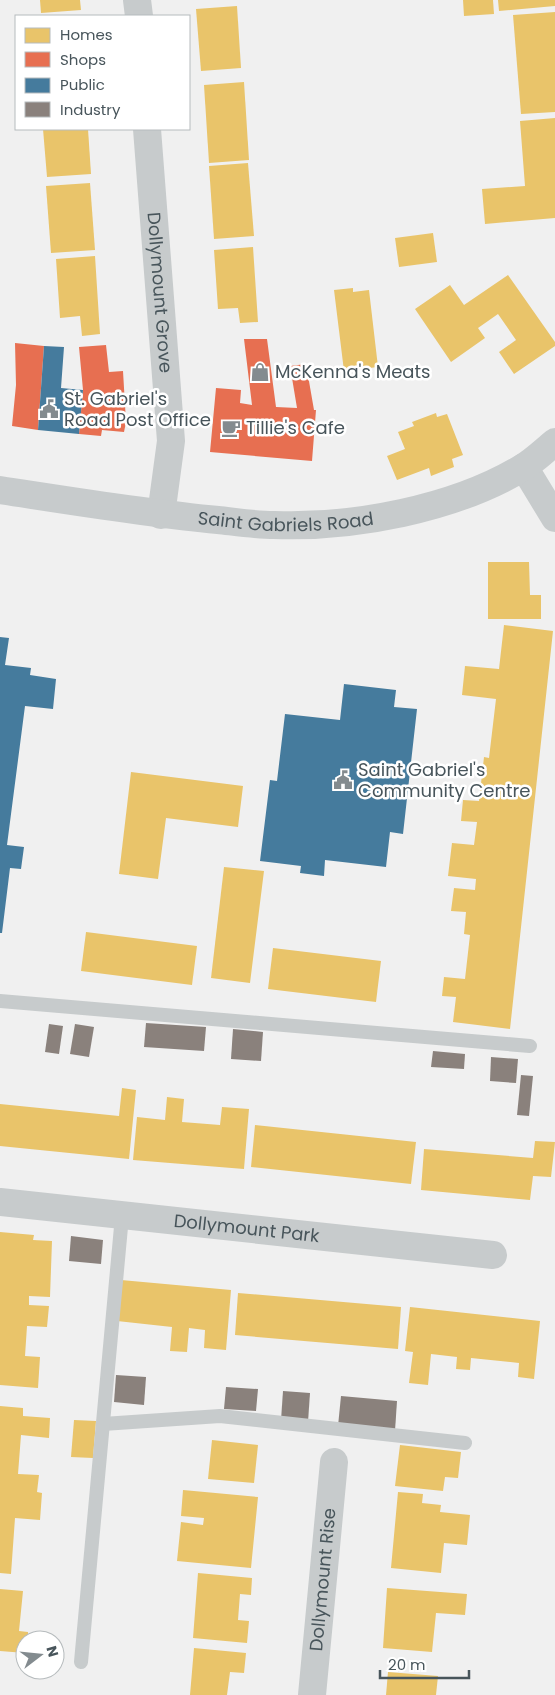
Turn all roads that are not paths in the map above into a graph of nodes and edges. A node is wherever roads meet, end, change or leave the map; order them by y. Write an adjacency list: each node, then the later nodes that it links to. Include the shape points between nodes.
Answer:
1 (137, 0): 2 (street)
2 (139, 15)
3 (147, 130): 7 (street, Dollymount Grove, via 171,441)
4 (555, 442): 5 (street, Saint Gabriels Road)
5 (524, 467): 7 (street, Saint Gabriels Road, via 456,500 378,518 275,525); 8 (street)
6 (0, 490): 7 (street, Saint Gabriels Road)
7 (161, 514)
8 (555, 518)
9 (0, 1001): 10 (lane)
10 (530, 1046)
11 (0, 1202): 12 (street, Dollymount Park)
12 (122, 1216): 13 (street, Dollymount Park); 14 (lane)
13 (493, 1255)
14 (103, 1424): 15 (lane, via 220,1416); 17 (lane)
15 (465, 1443)
16 (334, 1462): 18 (street, Dollymount Rise)
17 (81, 1662)
18 (312, 1695)

